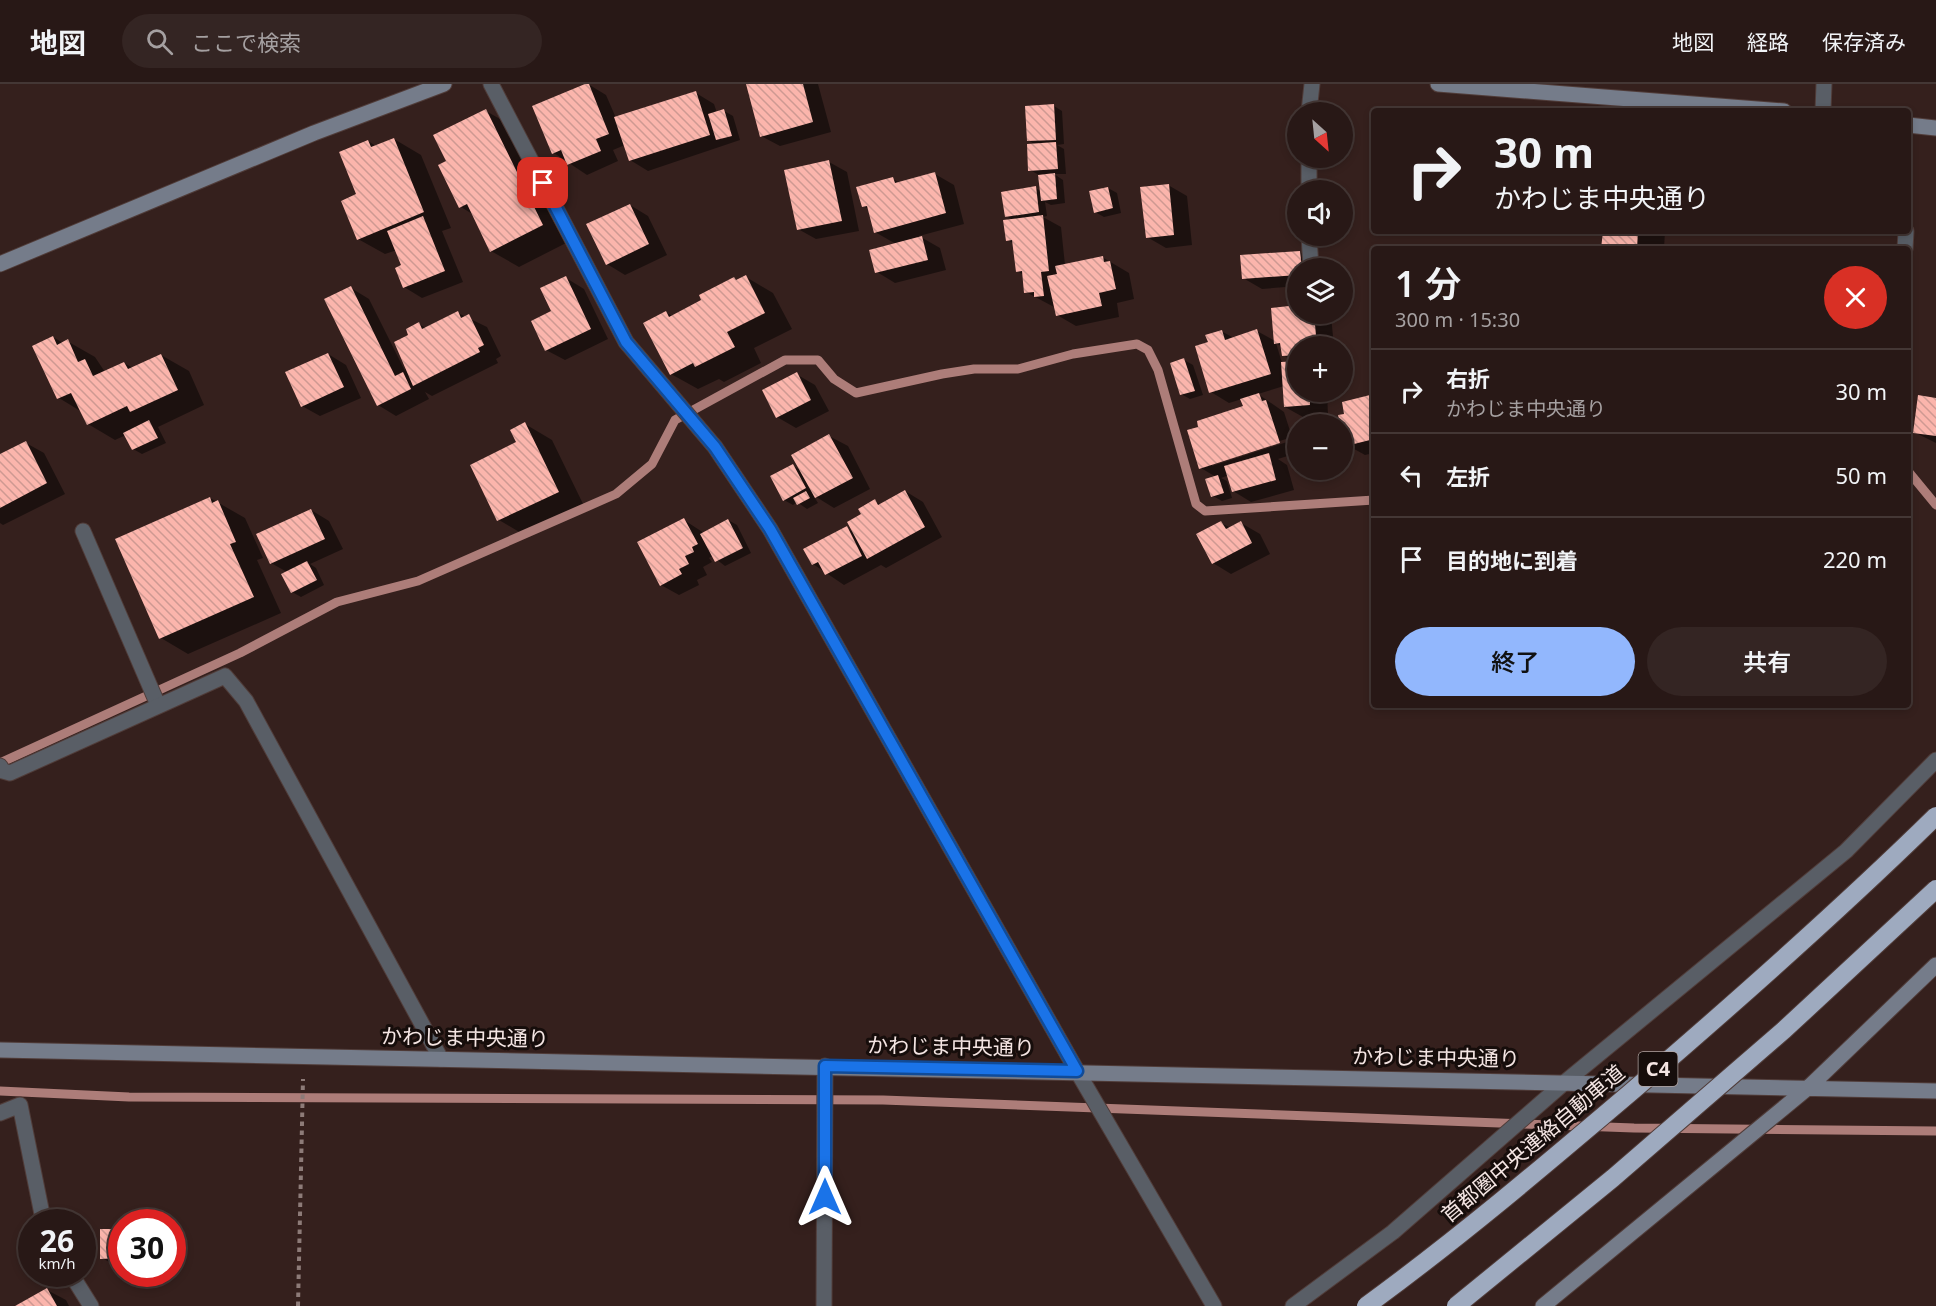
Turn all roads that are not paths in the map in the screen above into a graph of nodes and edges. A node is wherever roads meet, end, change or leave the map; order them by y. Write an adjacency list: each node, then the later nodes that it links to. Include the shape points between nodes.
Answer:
1 (444, 84): 11 (street, via 314,133)
2 (491, 84): 22 (street, via 626,342 715,447 770,529)
3 (1312, 84): 6 (street)
4 (1438, 84): 7 (street)
5 (1824, 84): 8 (street)
6 (1310, 102)
7 (1746, 108)
8 (1823, 108)
9 (1911, 124): 10 (street)
10 (1936, 128)
11 (0, 264)
12 (82, 531): 13 (street)
13 (158, 705): 15 (street, via 10,773); 20 (street, via 225,676 246,701)
14 (1936, 760): 23 (street, via 1846,851)
15 (0, 766)
16 (1936, 816): 33 (highway, 首都圏中央連絡自動車道 / C4, bridge, via 1722,1014 1573,1141)
17 (1936, 889): 34 (highway, C4, bridge, via 1784,1030 1614,1178)
18 (1936, 965): 24 (street)
19 (0, 1050): 20 (street, かわじま中央通り)
20 (441, 1059): 21 (street, かわじま中央通り)
21 (825, 1066): 22 (street, かわじま中央通り); 30 (street)
22 (1077, 1071): 23 (street, かわじま中央通り); 31 (street)
23 (1564, 1082): 24 (street, かわじま中央通り); 32 (street, via 1393,1232)
24 (1809, 1087): 25 (street, かわじま中央通り); 35 (street)
25 (1936, 1091)
26 (0, 1113): 27 (street, via 20,1105)
27 (41, 1209)
28 (79, 1287): 29 (street)
29 (91, 1306)
30 (824, 1306)
31 (1214, 1306)
32 (1293, 1306)
33 (1366, 1306)
34 (1456, 1306)
35 (1543, 1306)

